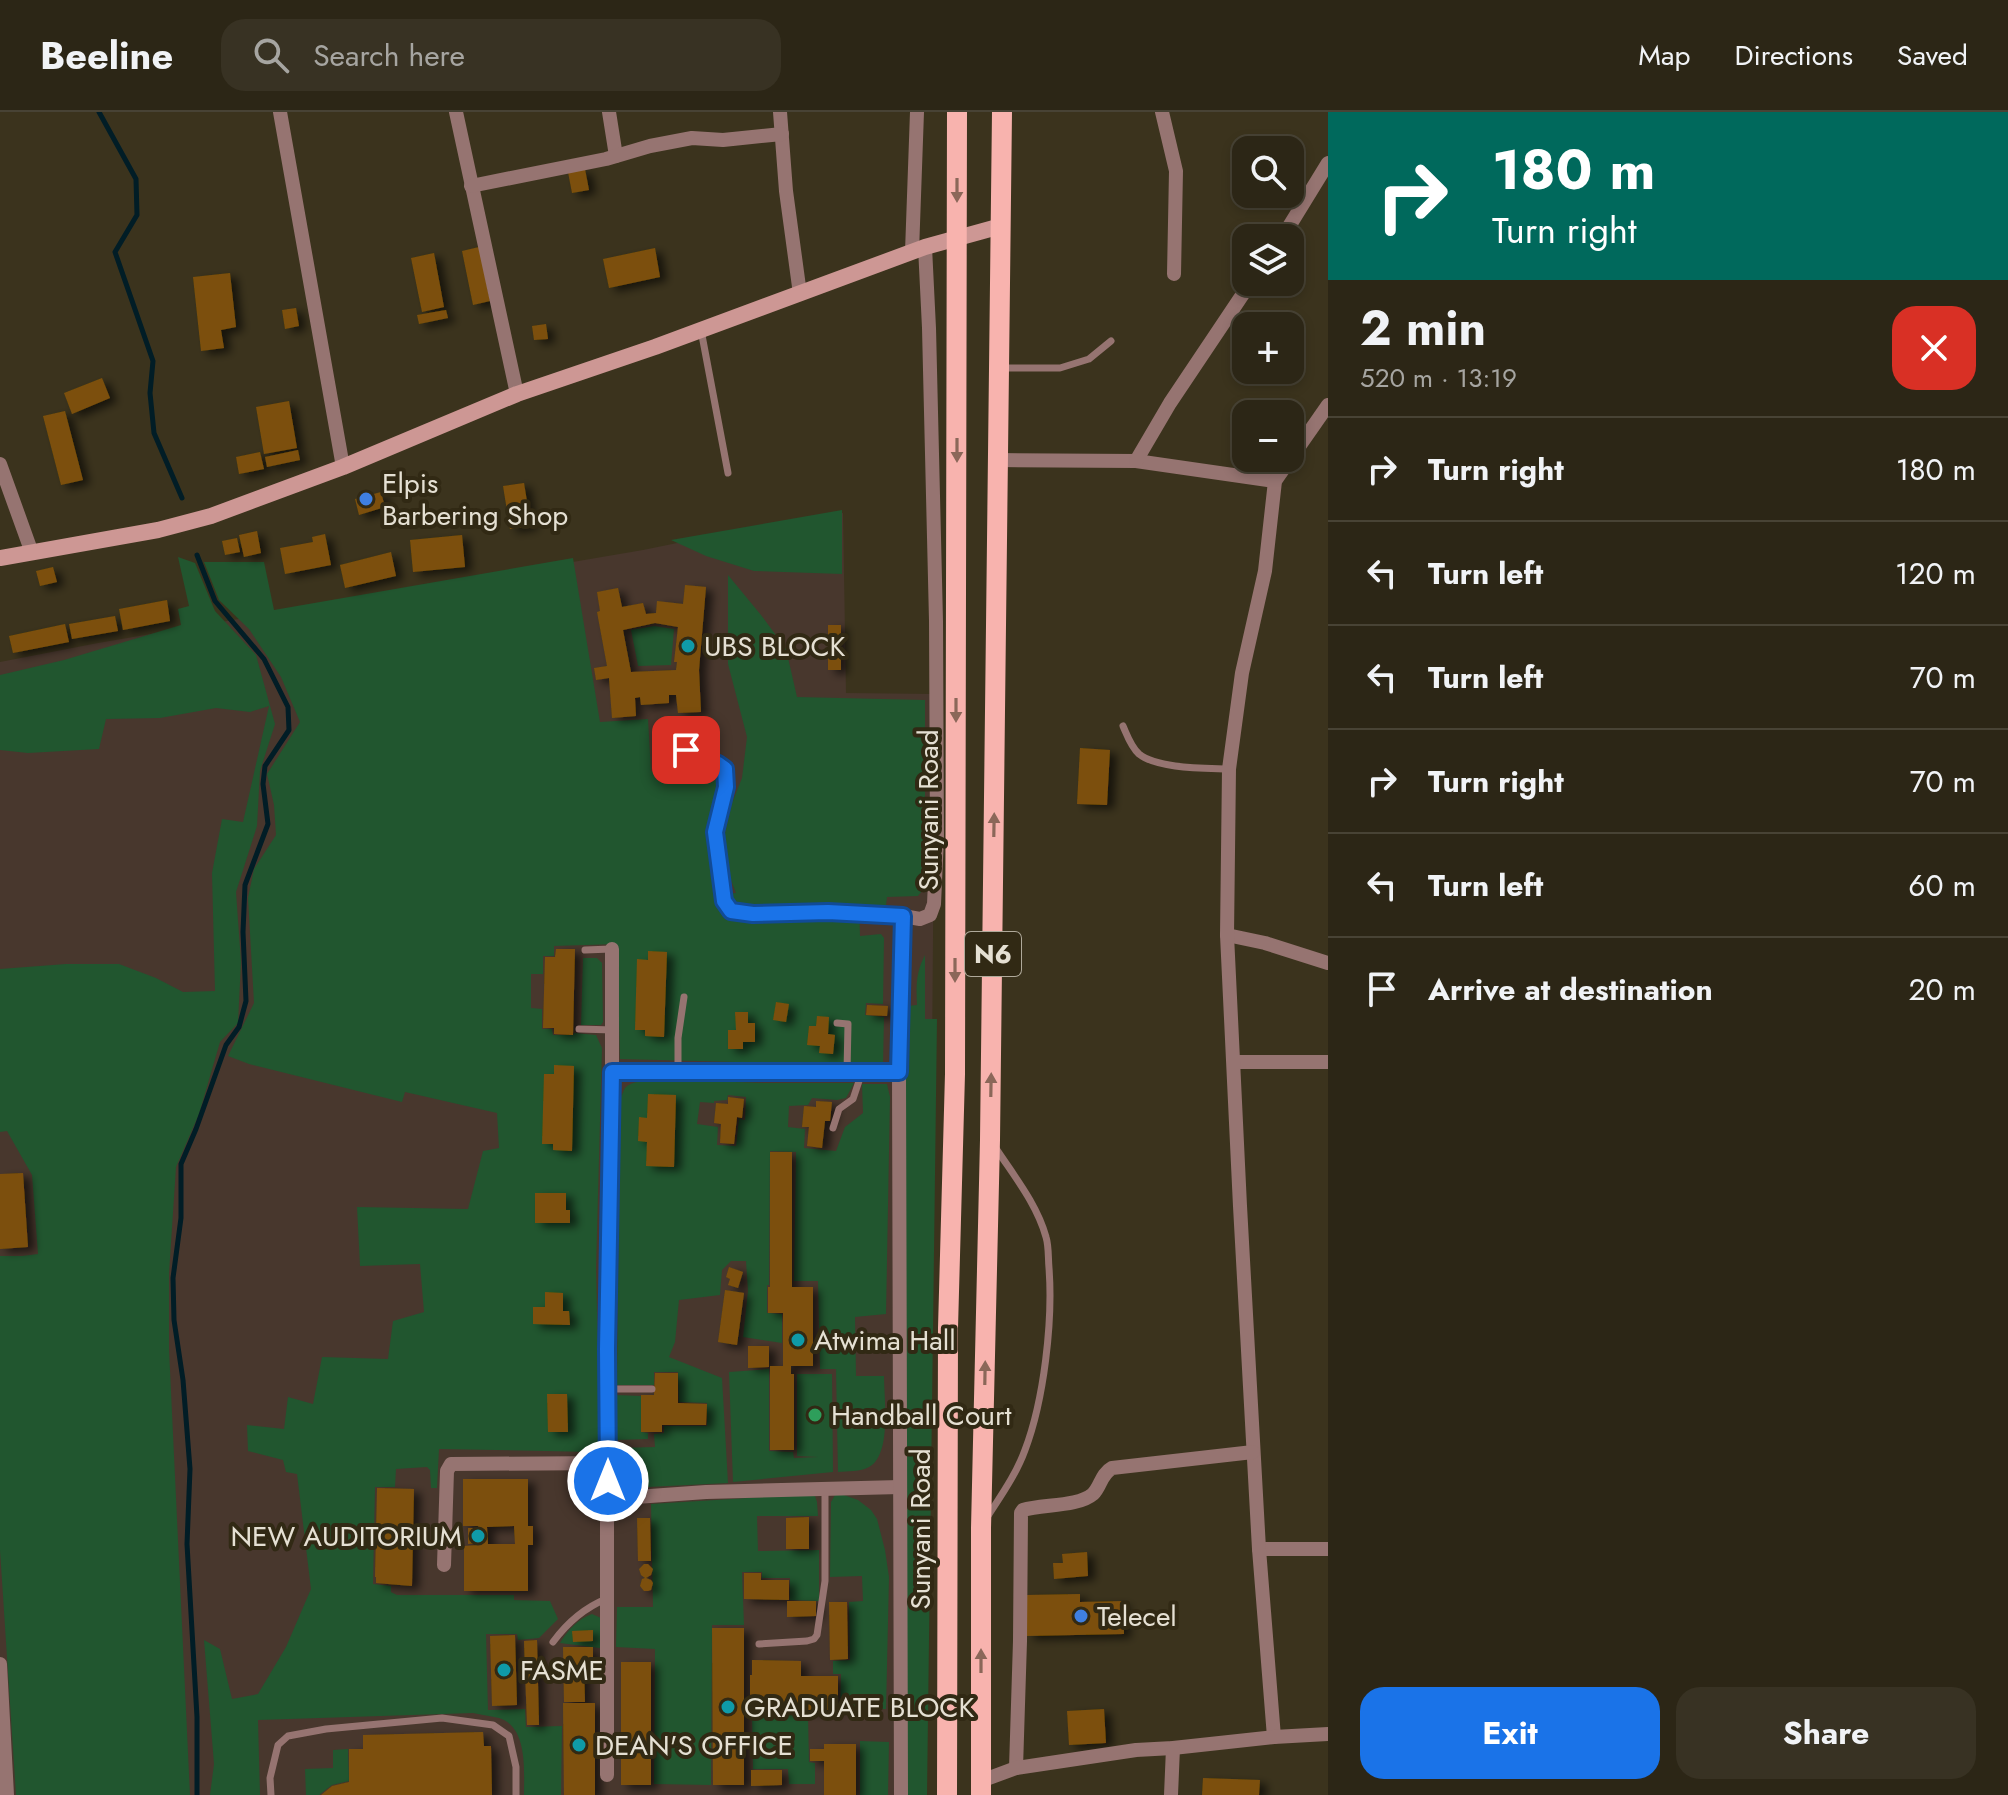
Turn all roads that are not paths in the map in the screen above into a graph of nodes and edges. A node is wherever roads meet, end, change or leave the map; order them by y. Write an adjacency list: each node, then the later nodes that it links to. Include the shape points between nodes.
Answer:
1 (280, 112): 28 (street)
2 (456, 112): 12 (street)
3 (609, 112): 10 (street)
4 (780, 112): 9 (street)
5 (917, 112): 16 (street)
6 (957, 112): 15 (main road, Sunyani Road / N6, one-way to 15)
7 (1002, 112): 14 (main road, N6)
8 (1162, 112): 17 (street, via 1176,171)
9 (782, 134): 10 (street, via 692,138); 18 (street)
10 (616, 156): 12 (street)
11 (1328, 163): 13 (street)
12 (471, 186): 23 (street)
13 (1291, 224)
14 (1001, 226): 15 (street); 22 (main road, N6)
15 (957, 238): 16 (street); 64 (main road, Sunyani Road / N6, one-way to 64, via 955,1074)
16 (918, 250): 18 (street); 36 (street, via 929,328 937,838 930,915)
17 (1174, 274)
18 (800, 294): 20 (street)
19 (1242, 296): 26 (street)
20 (701, 330): 23 (street); 29 (lane)
21 (1111, 341): 22 (lane, via 1089,359 1060,368)
22 (999, 367): 25 (main road, N6)
23 (517, 394): 28 (street)
24 (1328, 405): 30 (street)
25 (998, 460): 26 (street); 52 (main road, N6, one-way to 25)
26 (1136, 461): 30 (street)
27 (0, 465): 31 (street)
28 (343, 467): 31 (street, via 198,520)
29 (728, 473)
30 (1275, 481): 35 (street, via 1265,571 1242,673)
31 (32, 553): 32 (street)
32 (0, 558)
33 (1123, 726): 35 (lane, via 1141,756 1191,768)
34 (686, 750): 36 (lane, via 725,769 715,832 724,901 731,911)
35 (1229, 769): 37 (street)
36 (903, 916): 50 (street)
37 (1227, 935): 40 (street); 45 (street)
38 (612, 949): 39 (lane); 44 (street)
39 (585, 950)
40 (1328, 963)
41 (684, 997): 48 (lane)
42 (837, 1023): 49 (lane, via 848,1024)
43 (579, 1029): 44 (lane)
44 (613, 1030): 47 (street)
45 (1234, 1062): 46 (street); 55 (street)
46 (1328, 1062)
47 (612, 1072): 48 (street); 53 (street)
48 (678, 1072): 49 (street)
49 (854, 1072): 50 (street); 51 (lane, via 853,1099 839,1109)
50 (899, 1072): 57 (street)
51 (833, 1128)
52 (990, 1140): 60 (main road, N6, one-way to 52); 60 (lane, via 1036,1209 1047,1239 1051,1289 1036,1416 1025,1451)
53 (608, 1389): 54 (lane); 56 (street)
54 (652, 1389)
55 (1253, 1452): 61 (street); 72 (street, via 1112,1468 1085,1499 1023,1510)
56 (608, 1463): 59 (street); 63 (street, via 451,1464)
57 (900, 1487): 58 (street); 78 (street)
58 (825, 1489): 59 (street); 67 (lane, via 825,1581 817,1635 807,1641)
59 (608, 1499): 65 (street)
60 (981, 1528): 64 (main road); 74 (main road, N6, one-way to 60)
61 (1259, 1549): 62 (street); 70 (street)
62 (1328, 1549)
63 (444, 1565)
64 (947, 1565): 79 (main road, Sunyani Road / N6)
65 (608, 1598): 66 (lane, via 585,1610); 73 (street)
66 (553, 1642)
67 (759, 1644)
68 (0, 1664): 75 (street)
69 (1328, 1734): 70 (street)
70 (1274, 1737): 71 (street)
71 (1173, 1748): 72 (street); 80 (street)
72 (1016, 1768): 74 (street)
73 (607, 1775)
74 (981, 1788)
75 (7, 1795)
76 (271, 1795): 77 (lane, via 278,1745 288,1736 442,1718 493,1725 509,1736)
77 (516, 1795)
78 (901, 1795)
79 (947, 1795)
80 (1171, 1795)

